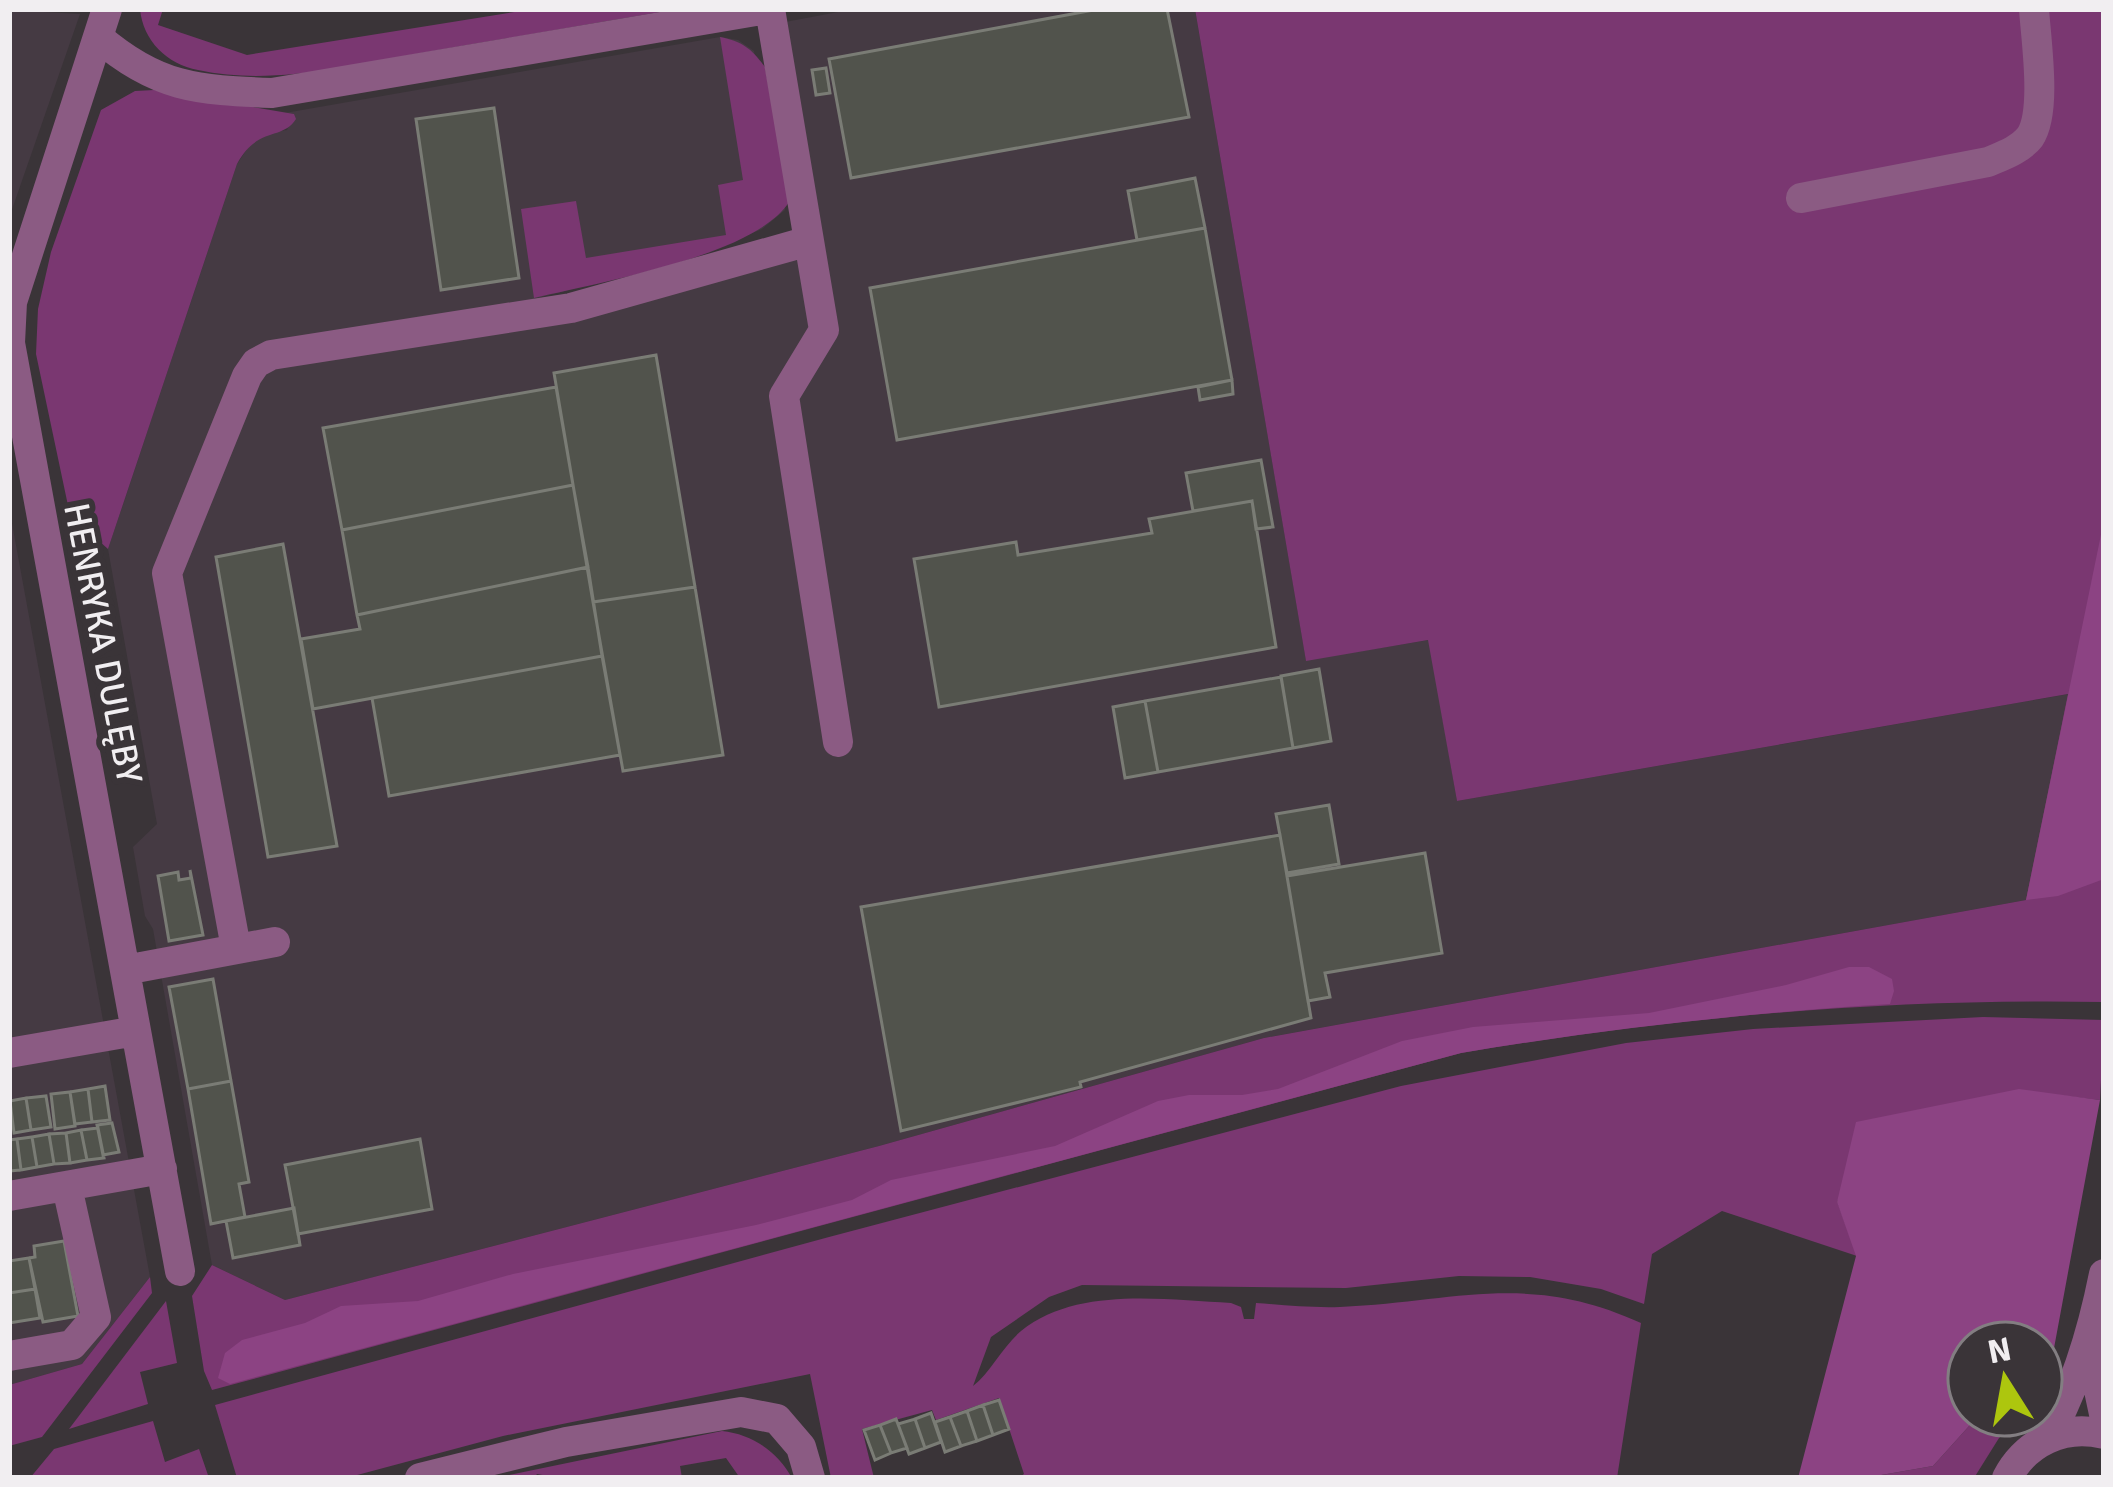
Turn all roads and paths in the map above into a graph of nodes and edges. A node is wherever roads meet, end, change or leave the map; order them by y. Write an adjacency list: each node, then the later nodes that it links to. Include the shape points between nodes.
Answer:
1 (769, 9): 3 (street, HENRYKA DULĘBY, via 272,93 204,90 152,76); 5 (street)
2 (2034, 9): 4 (street, via 2037,118 2030,137 1988,162)
3 (102, 23): 6 (street, HENRYKA DULĘBY, via 12,302)
4 (1801, 198)
5 (809, 241): 7 (street, via 824,330 784,396); 9 (street, via 571,308 256,362 167,573)
6 (18, 444): 10 (street, HENRYKA DULĘBY)
7 (838, 742)
8 (274, 942): 9 (street)
9 (236, 949): 10 (street)
10 (125, 970): 11 (street, HENRYKA DULĘBY)
11 (136, 1031): 12 (street); 13 (street, HENRYKA DULĘBY)
12 (9, 1053)
13 (162, 1169): 14 (street); 16 (street, HENRYKA DULĘBY)
14 (67, 1187): 15 (street); 19 (street, via 95,1317 72,1345)
15 (9, 1196)
16 (180, 1271)
17 (2104, 1274): 18 (street)
18 (2098, 1306): 20 (street); 21 (street)
19 (9, 1355)
20 (2065, 1401)
21 (2104, 1414)
22 (2065, 1432): 23 (street)
23 (2104, 1434)
24 (2045, 1439): 27 (street)
25 (420, 1478): 26 (street, via 741,1412 777,1419 801,1447)
26 (810, 1478)
27 (2007, 1478)

